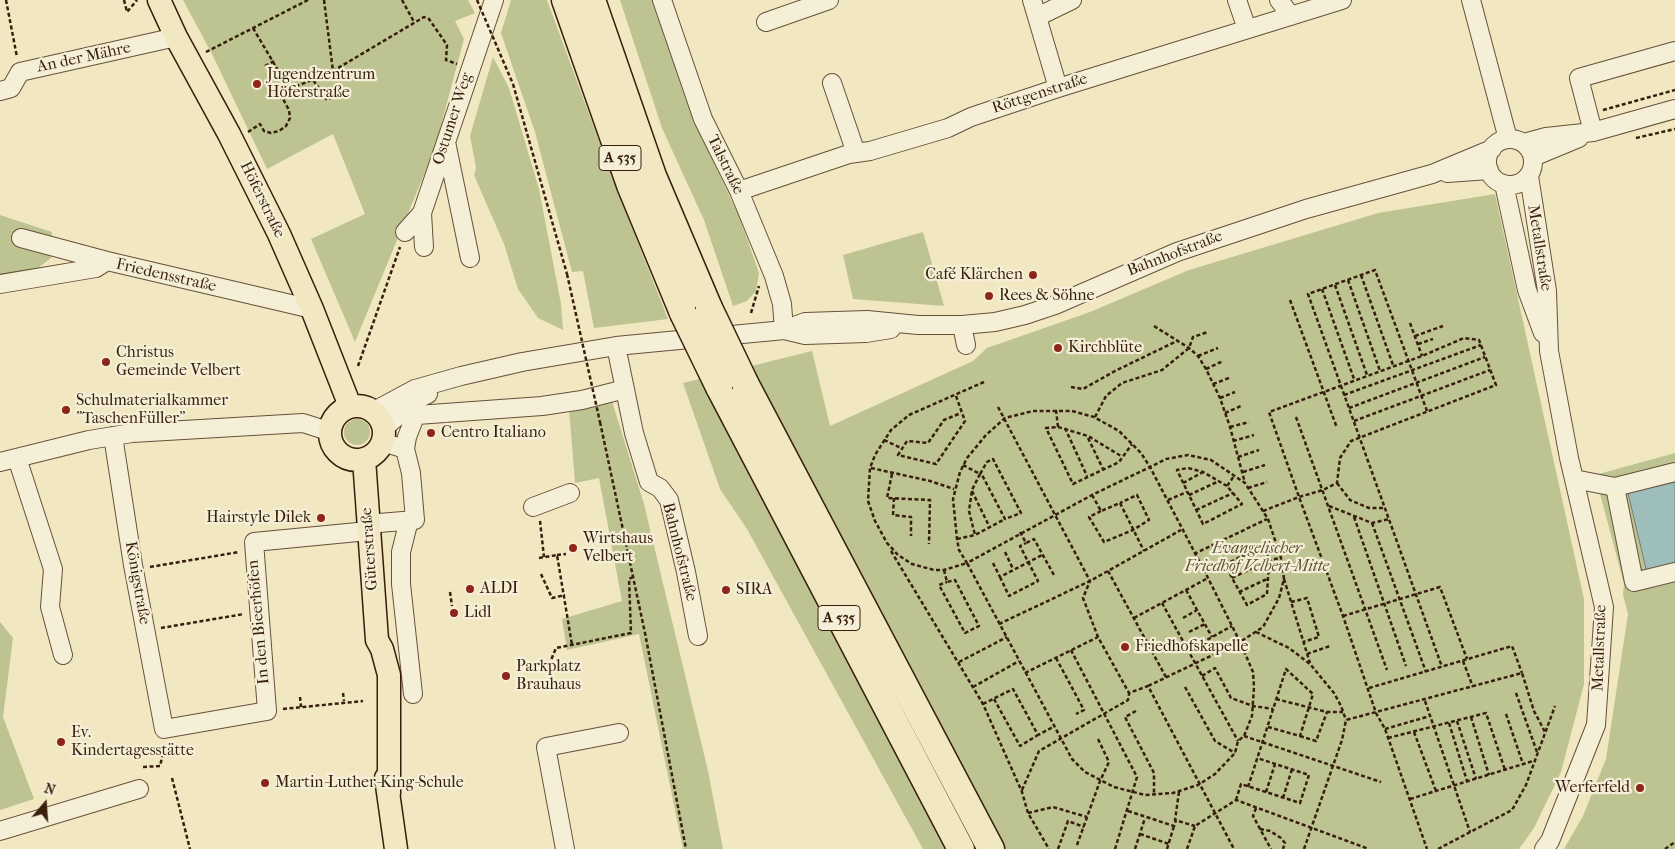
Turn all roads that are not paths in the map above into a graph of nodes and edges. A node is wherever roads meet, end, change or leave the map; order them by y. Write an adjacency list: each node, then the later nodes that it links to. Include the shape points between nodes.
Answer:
1 (159, 0): 16 (main road, Höferstraße)
2 (494, 0): 23 (street, Ostumer Weg)
3 (565, 0): 70 (highway, A 535, bridge, via 630,185 683,313)
4 (592, 0): 71 (highway, A 535, bridge, via 653,176 709,308 745,383)
5 (662, 0): 31 (street, Talstraße, via 703,119)
6 (829, 0): 14 (street)
7 (1072, 0): 12 (street)
8 (1237, 0): 15 (street)
9 (1279, 0): 13 (street)
10 (1342, 0): 13 (street, Röttgenstraße)
11 (1471, 0): 24 (street)
12 (1035, 8): 19 (street)
13 (1291, 16): 15 (street, Röttgenstraße)
14 (766, 22)
15 (1247, 30): 19 (street, Röttgenstraße)
16 (176, 37): 20 (street, An der Mähre, via 20,72 11,88); 39 (main road, Höferstraße, via 279,234)
17 (1675, 51): 22 (street, via 1579,78)
18 (832, 83): 26 (street)
19 (1058, 88): 26 (street, Röttgenstraße, via 948,128)
20 (0, 91)
21 (1675, 110): 22 (street)
22 (1593, 132): 24 (street)
23 (446, 142): 32 (street, Ostumer Weg); 36 (street)
24 (1521, 146): 25 (street); 29 (street, via 1533,165)
25 (1492, 149): 27 (street, via 1488,158); 28 (street, Bahnhofstraße)
26 (856, 153): 31 (street, Röttgenstraße)
27 (1489, 170): 28 (street, Bahnhofstraße); 30 (street)
28 (1432, 174): 40 (street, Bahnhofstraße, via 1227,234 1128,271 1055,305 1025,315 995,322)
29 (1528, 176): 30 (street, via 1517,184); 44 (street, Metallstraße, via 1546,291)
30 (1504, 184): 44 (street, Metallstraße, via 1527,290)
31 (738, 191): 41 (street, Talstraße, via 779,290)
32 (422, 214): 33 (street, Ostumer Weg); 35 (street)
33 (405, 232)
34 (21, 238): 37 (street, Friedensstraße)
35 (424, 248)
36 (470, 258)
37 (107, 261): 38 (street, via 96,268); 39 (street, Friedensstraße)
38 (0, 284)
39 (312, 309): 46 (main road, Höferstraße)
40 (962, 324): 41 (street, Bahnhofstraße, via 918,325 866,333 805,334); 42 (street)
41 (784, 330): 43 (street, Bahnhofstraße)
42 (966, 345)
43 (616, 346): 45 (street, Bahnhofstraße); 47 (street, Bahnhofstraße, via 461,376 418,399)
44 (1549, 351): 54 (street, Metallstraße)
45 (625, 389): 50 (street, via 542,406 417,415); 61 (street, Bahnhofstraße, via 634,433 650,482 660,488 669,500)
46 (350, 406): 47 (main road, via 362,406); 48 (main road, via 335,416)
47 (380, 427): 50 (street); 51 (main road, via 375,452)
48 (328, 431): 49 (street, via 302,423); 51 (main road, via 332,444 341,454 352,459)
49 (113, 436): 52 (street); 64 (street, Königstraße)
50 (405, 449): 58 (street, via 411,473)
51 (364, 459): 59 (main road, Güterstraße)
52 (8, 460): 62 (street, via 53,569 50,607)
53 (1675, 472): 55 (street)
54 (1574, 479): 55 (street); 72 (street, Metallstraße, via 1604,607 1596,725)
55 (1615, 487): 60 (street, via 1634,582)
56 (570, 492): 57 (street)
57 (536, 507)
58 (412, 520): 59 (street); 63 (street, via 401,552 401,584)
59 (368, 528): 64 (street, In den Bieerhöfen, via 254,542 267,711); 68 (main road, Güterstraße, via 380,754 390,793)
60 (1675, 572)
61 (698, 636)
62 (63, 655)
63 (413, 694)
64 (164, 729)
65 (619, 733): 69 (street, via 546,747)
66 (139, 789): 67 (street)
67 (0, 831)
68 (396, 849)
69 (565, 849)
70 (962, 849)
71 (991, 849)
72 (1544, 849)

